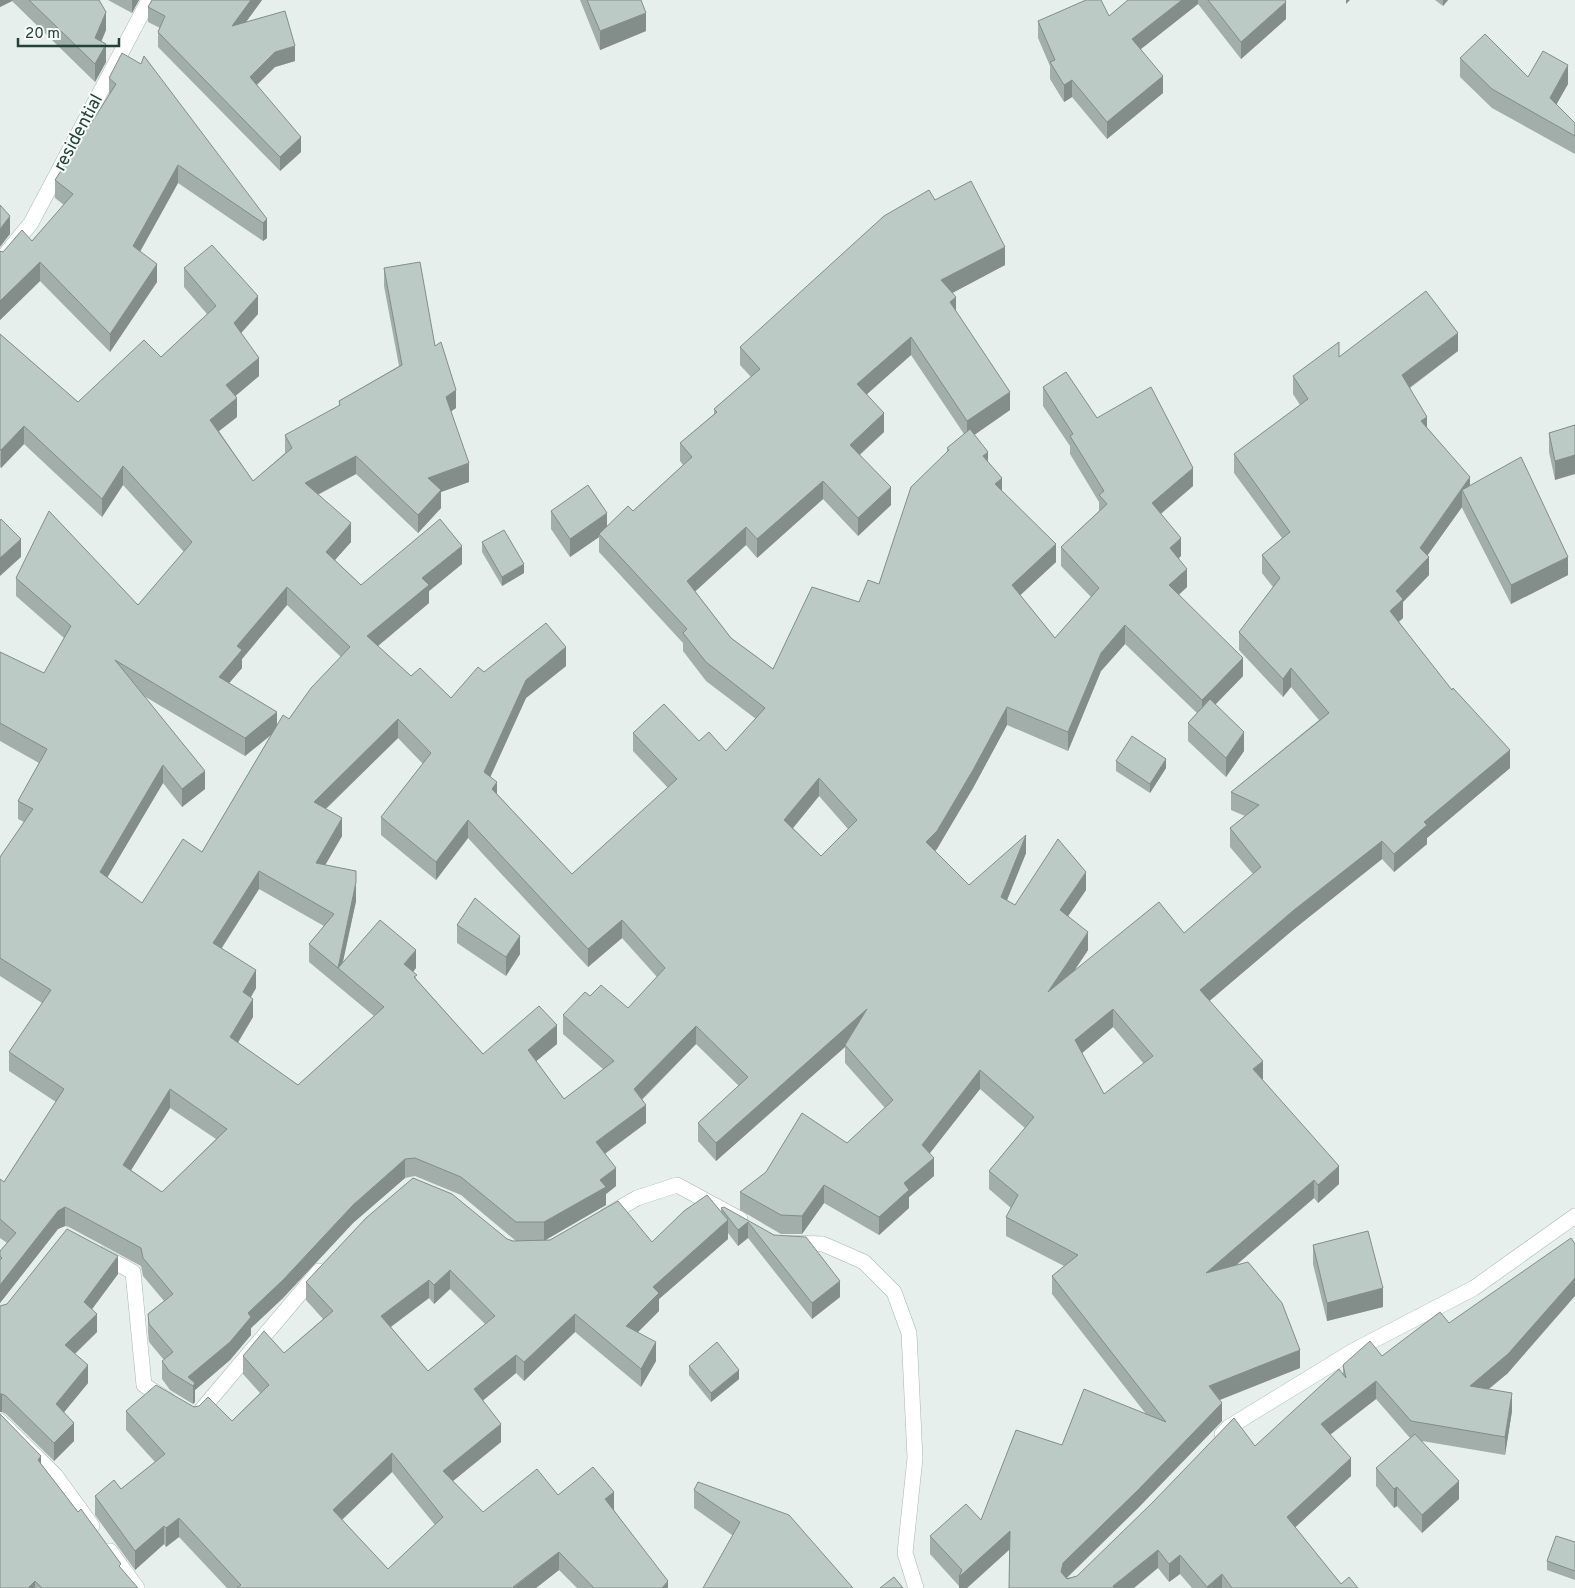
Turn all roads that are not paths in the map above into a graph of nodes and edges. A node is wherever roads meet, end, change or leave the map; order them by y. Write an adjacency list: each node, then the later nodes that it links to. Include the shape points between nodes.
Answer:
1 (149, 0): 2 (street, residential, via 31,223)
2 (0, 262)
3 (1575, 1216): 10 (street, via 1474,1288 1353,1351 1229,1427)
4 (595, 1222): 5 (street, via 637,1198 677,1185)
5 (755, 1229)
6 (778, 1243): 12 (street, via 823,1244 864,1262 894,1292 909,1333 915,1458 905,1553)
7 (90, 1249): 8 (street, via 134,1272 144,1385 195,1416)
8 (332, 1258)
9 (0, 1421): 11 (street, via 55,1475)
10 (1210, 1447)
11 (137, 1588)
12 (916, 1588)

